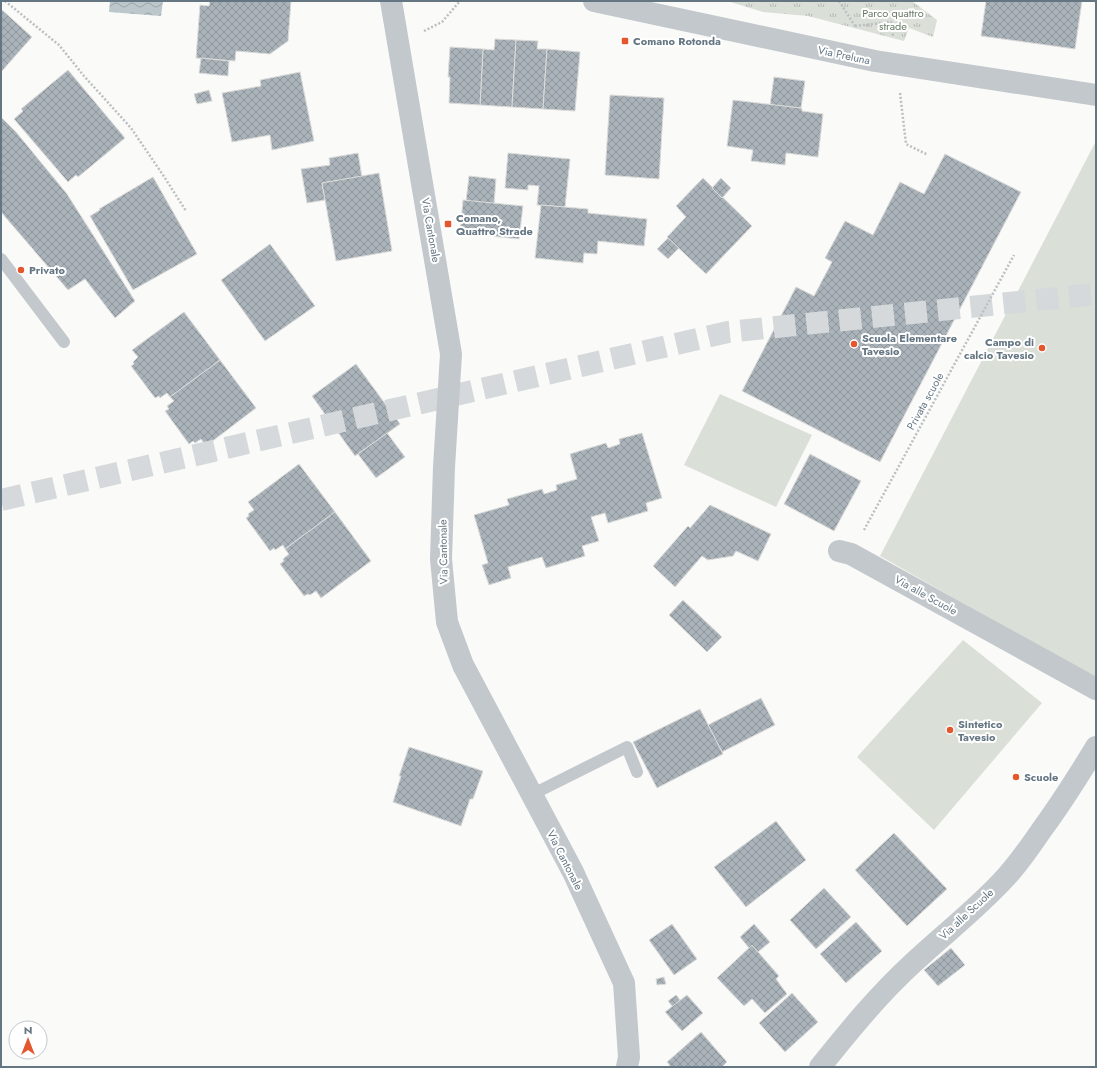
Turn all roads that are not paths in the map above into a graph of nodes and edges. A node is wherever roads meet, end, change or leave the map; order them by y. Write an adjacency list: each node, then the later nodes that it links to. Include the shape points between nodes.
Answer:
1 (391, 1): 10 (street, Via Cantonale, via 451,354 441,559 447,622 463,665)
2 (594, 1): 3 (street, Via Preluna, via 875,61)
3 (1096, 95)
4 (1, 259): 5 (lane)
5 (64, 342)
6 (845, 552): 7 (street, Via alle Scuole)
7 (1096, 689)
8 (1096, 747): 12 (street, Via alle Scuole, via 1048,821 1006,877 871,1004)
9 (637, 772): 10 (lane, via 628,748)
10 (531, 795): 11 (street, Via Cantonale, via 573,872 624,983 629,1056)
11 (627, 1067)
12 (820, 1067)

